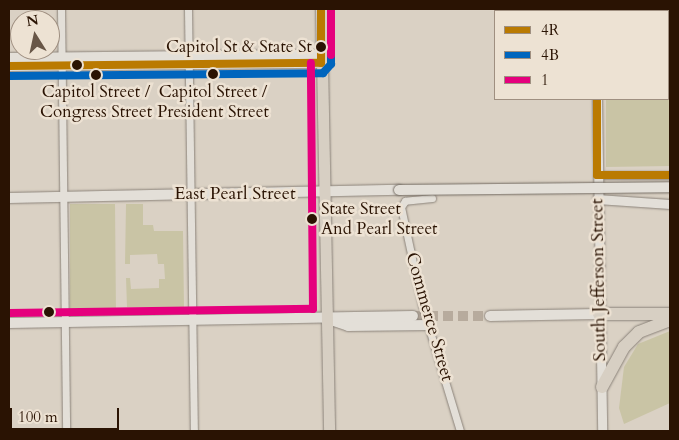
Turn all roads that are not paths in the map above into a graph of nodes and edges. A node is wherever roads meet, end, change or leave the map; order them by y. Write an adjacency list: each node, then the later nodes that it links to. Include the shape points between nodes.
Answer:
1 (61, 9): 7 (street)
2 (188, 9): 6 (street)
3 (320, 9): 5 (main road)
4 (9, 58): 7 (main road)
5 (321, 59): 6 (main road); 14 (main road)
6 (189, 60): 7 (main road); 13 (street)
7 (62, 62): 8 (main road); 15 (street)
8 (9, 66)
9 (597, 100): 10 (street, South Jefferson Street)
10 (597, 175): 11 (street); 18 (street, South Jefferson Street)
11 (670, 175)
12 (670, 186): 14 (main road, East Pearl Street, bridge)
13 (191, 194): 14 (main road, East Pearl Street); 15 (main road, East Pearl Street); 25 (street)
14 (321, 194): 24 (main road)
15 (65, 197): 16 (main road, East Pearl Street); 27 (street)
16 (9, 198)
17 (432, 198): 29 (street, Commerce Street, via 405,201 401,207)
18 (597, 199): 19 (street); 20 (street, South Jefferson Street)
19 (670, 204)
20 (599, 314): 21 (highway); 23 (main road); 30 (street, South Jefferson Street)
21 (670, 314)
22 (413, 316): 24 (main road)
23 (490, 316)
24 (327, 319): 25 (main road); 29 (main road, via 348,326); 33 (main road)
25 (193, 320): 27 (main road); 32 (street)
26 (670, 320): 30 (highway, via 634,337)
27 (65, 322): 28 (main road); 31 (street)
28 (9, 323)
29 (429, 325): 34 (street, Commerce Street)
30 (602, 387): 35 (street, South Jefferson Street)
31 (66, 431)
32 (194, 431)
33 (329, 431)
34 (460, 431)
35 (602, 431)

